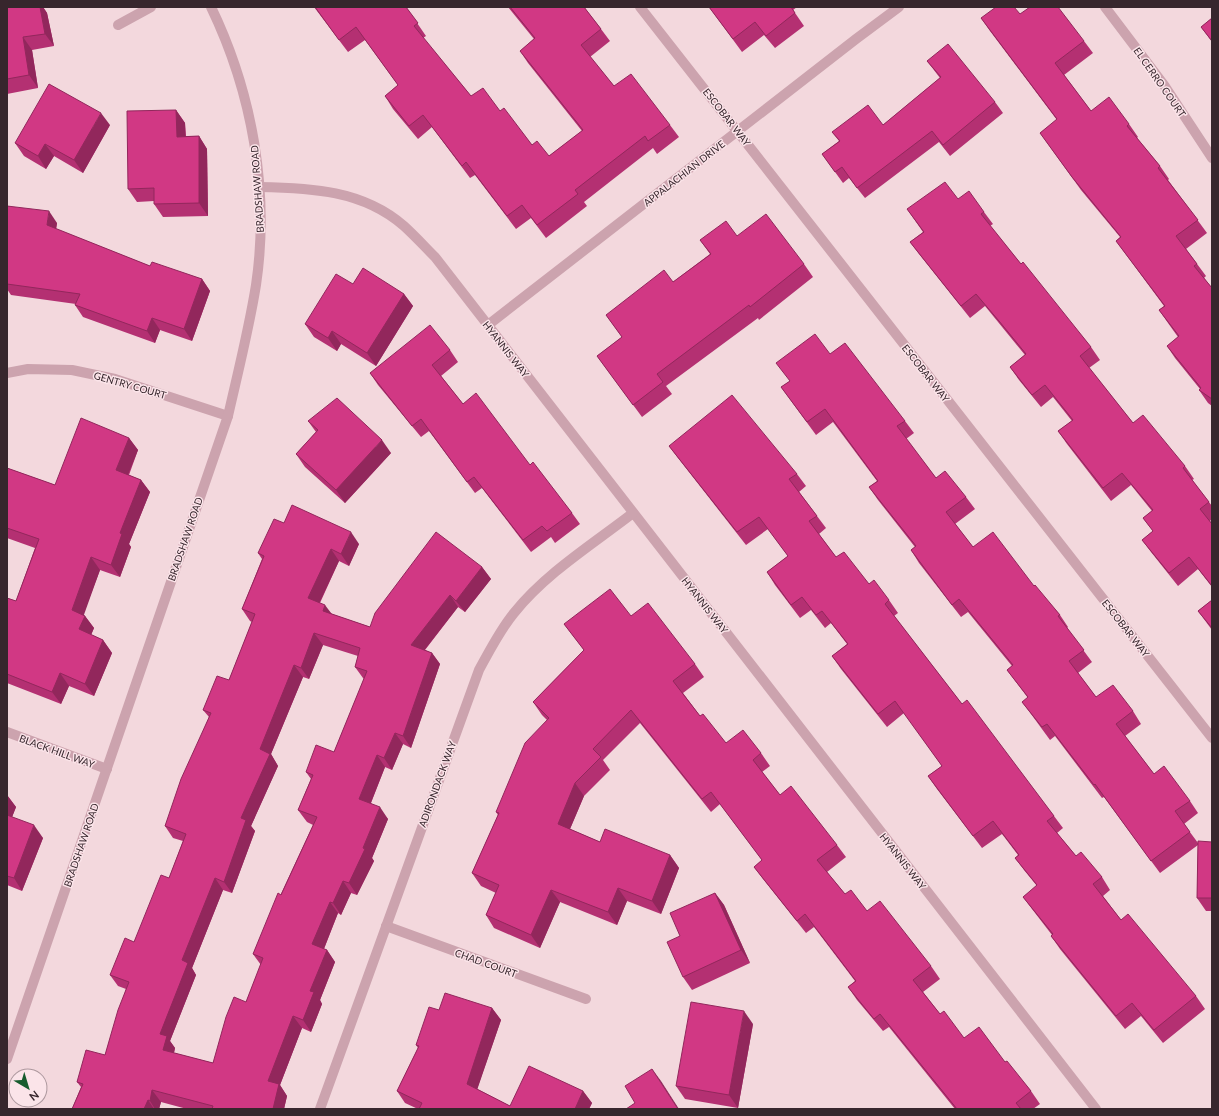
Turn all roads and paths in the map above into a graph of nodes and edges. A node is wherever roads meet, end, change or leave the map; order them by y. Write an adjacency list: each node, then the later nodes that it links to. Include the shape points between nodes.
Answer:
1 (151, 7): 6 (street)
2 (211, 7): 9 (street, BRADSHAW ROAD, via 226,37 242,87 254,137)
3 (640, 7): 7 (street, ESCOBAR WAY)
4 (899, 7): 7 (street, APPALACHIAN DRIVE)
5 (1105, 7): 8 (street, EL CERRO COURT, via 1164,85)
6 (118, 25)
7 (737, 131): 10 (street, APPALACHIAN DRIVE); 15 (street, ESCOBAR WAY)
8 (1212, 158)
9 (259, 187): 10 (street, HYANNIS WAY, via 325,190 360,201 386,213 404,226 435,257); 12 (street, BRADSHAW ROAD, via 260,232 256,284)
10 (488, 325): 13 (street, HYANNIS WAY)
11 (7, 373): 12 (street, GENTRY COURT, via 28,369 72,370 115,379)
12 (228, 416): 16 (street, BRADSHAW ROAD)
13 (633, 513): 17 (street, ADIRONDACK WAY, via 548,578 501,630 479,670); 21 (street, HYANNIS WAY)
14 (7, 732): 16 (street, BLACK HILL WAY)
15 (1212, 738)
16 (107, 769): 19 (street, BRADSHAW ROAD)
17 (386, 926): 18 (street, CHAD COURT); 20 (street, ADIRONDACK WAY)
18 (586, 999)
19 (7, 1059)
20 (320, 1109)
21 (1096, 1109)

